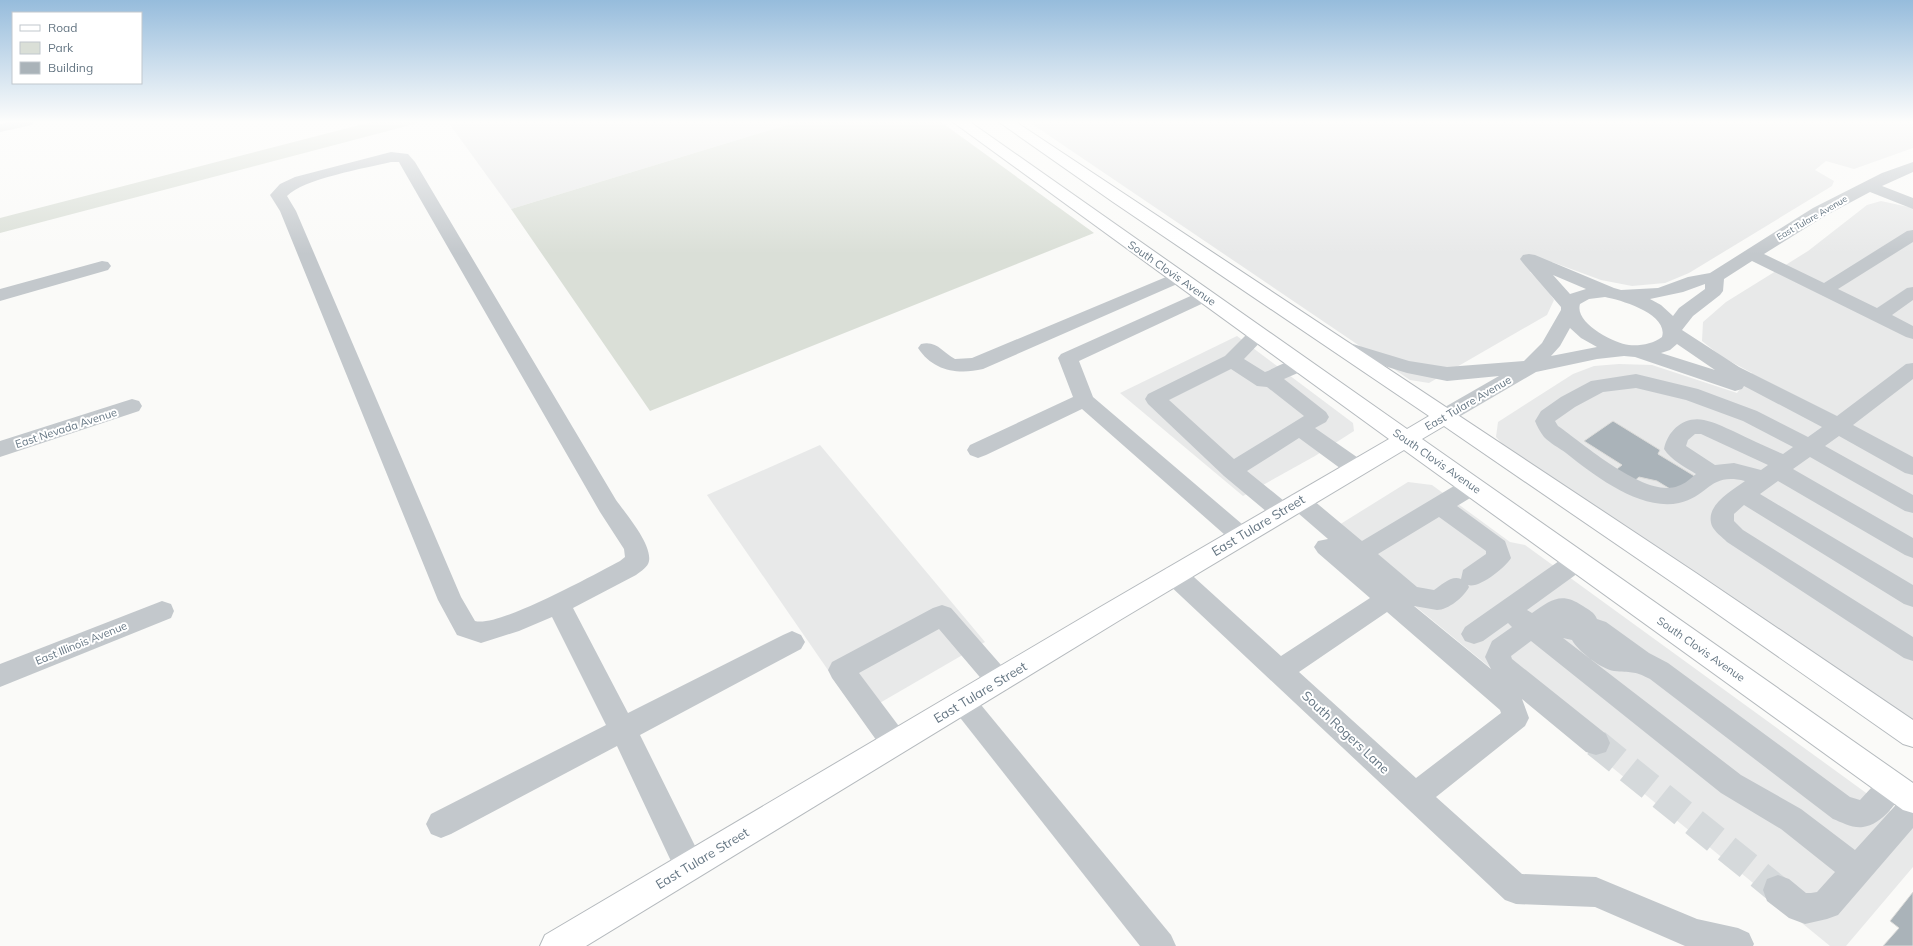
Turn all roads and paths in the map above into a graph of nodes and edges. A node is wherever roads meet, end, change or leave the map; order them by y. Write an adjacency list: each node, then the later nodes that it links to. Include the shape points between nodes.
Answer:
1 (355, 166): 61 (street, via 301,180 286,187 278,195 294,226 450,600 466,628 481,633)
2 (409, 166): 61 (street, via 604,499 636,548 638,561)
3 (1022, 166): 13 (main road, South Clovis Avenue)
4 (1044, 166): 8 (main road, via 1081,191 1097,196)
5 (1071, 166): 8 (main road)
6 (1913, 167): 7 (street, East Tulare Avenue)
7 (1869, 186): 9 (street); 11 (street, East Tulare Avenue, via 1819,212)
8 (1112, 194): 25 (main road)
9 (1913, 204)
10 (1913, 235): 15 (street)
11 (1751, 254): 14 (street, East Tulare Avenue); 15 (street)
12 (102, 266): 18 (street)
13 (1178, 277): 19 (main road, South Clovis Avenue); 26 (street, via 976,364 957,367 947,364)
14 (1715, 277): 17 (street, East Tulare Avenue, via 1658,293); 22 (street, East Tulare Avenue, via 1714,291 1686,312)
15 (1825, 290): 21 (street)
16 (1913, 292): 21 (street)
17 (1616, 294): 20 (street, East Tulare Avenue, via 1592,293 1580,296); 20 (street, via 1530,259); 22 (street, East Tulare Avenue, via 1651,306 1662,315)
18 (0, 295)
19 (1204, 296): 24 (main road, South Clovis Avenue); 33 (street, via 1068,358)
20 (1570, 308): 27 (street, East Tulare Avenue, via 1573,320 1582,330 1596,339); 30 (street, East Tulare Avenue, via 1550,346)
21 (1878, 316): 23 (street)
22 (1673, 331): 27 (street, East Tulare Avenue, via 1670,340 1662,346 1649,350); 34 (street, via 1711,360)
23 (1913, 333)
24 (1258, 334): 28 (street); 29 (main road, South Clovis Avenue)
25 (1343, 347): 30 (street, via 1406,367 1437,373); 36 (main road)
26 (928, 348)
27 (1630, 350): 30 (street, East Tulare Avenue, via 1597,353); 34 (street)
28 (1232, 360): 32 (street, via 1264,381); 45 (street, via 1155,399)
29 (1300, 364): 32 (street); 39 (main road, South Clovis Avenue)
30 (1530, 367): 36 (street, East Tulare Avenue)
31 (1913, 368): 37 (street)
32 (1269, 378): 38 (street, via 1319,417)
33 (1084, 400): 42 (street); 53 (street)
34 (1794, 402): 37 (street)
35 (132, 406): 41 (street, East Nevada Avenue)
36 (1445, 416): 39 (main road, East Tulare Avenue); 73 (main road, via 1785,645)
37 (1838, 426): 40 (street); 43 (street)
38 (1300, 428): 44 (street); 45 (street)
39 (1405, 439): 44 (main road, East Tulare Street); 48 (main road, South Clovis Avenue)
40 (1810, 447): 46 (street); 47 (street, via 1750,416 1691,394 1636,381 1598,386 1568,402 1545,421 1551,431 1611,474 1643,492 1663,496 1679,495); 51 (street)
41 (0, 449)
42 (978, 450)
43 (1913, 467)
44 (1356, 468): 52 (main road, East Tulare Street)
45 (1232, 470): 52 (street)
46 (1776, 471): 47 (street, via 1721,470); 47 (street, via 1704,427 1689,428 1679,435 1675,449); 49 (street); 55 (street)
47 (1713, 474)
48 (1472, 486): 50 (street); 57 (main road, South Clovis Avenue)
49 (1744, 495): 59 (street); 67 (street, via 1728,505 1723,513 1723,524 1735,536)
50 (1440, 505): 56 (street); 56 (street, via 1497,547 1499,558 1438,600 1411,596)
51 (1913, 505)
52 (1290, 506): 53 (main road, East Tulare Street); 56 (street)
53 (1241, 536): 58 (main road, East Tulare Street)
54 (1326, 547): 60 (street)
55 (1913, 549)
56 (1361, 553)
57 (1577, 561): 62 (street); 76 (main road, South Clovis Avenue)
58 (1175, 575): 68 (street, South Rogers Lane); 70 (main road, East Tulare Street)
59 (1913, 597)
60 (1388, 599): 68 (street); 77 (street, via 1508,699 1514,708 1515,718)
61 (558, 604): 72 (street)
62 (1509, 610): 64 (street); 65 (street)
63 (162, 611): 69 (street, East Illinois Avenue)
64 (1540, 621): 75 (street, via 1502,649 1498,657 1503,667); 76 (street, via 1585,630 1659,671 1843,809 1862,814); 81 (street, via 1731,784 1791,819)
65 (1474, 634)
66 (792, 642): 72 (street)
67 (1913, 650)
68 (1280, 671): 77 (street, South Rogers Lane)
69 (0, 676)
70 (999, 681): 71 (main road, East Tulare Street); 74 (street, via 942,615 842,670)
71 (963, 702): 74 (main road, East Tulare Street); 85 (street)
72 (623, 730): 79 (street); 80 (street)
73 (1913, 735)
74 (894, 742): 80 (main road, East Tulare Street)
75 (1596, 743)
76 (1902, 792)
77 (1415, 796): 83 (street, South Rogers Lane, via 1516,889 1596,892 1696,935)
78 (1913, 807): 81 (street)
79 (441, 824)
80 (689, 866): 84 (main road, East Tulare Street)
81 (1857, 870): 82 (street, via 1827,904 1812,910 1799,907)
82 (1778, 890)
83 (1738, 944)
84 (556, 946)
85 (1160, 946)

